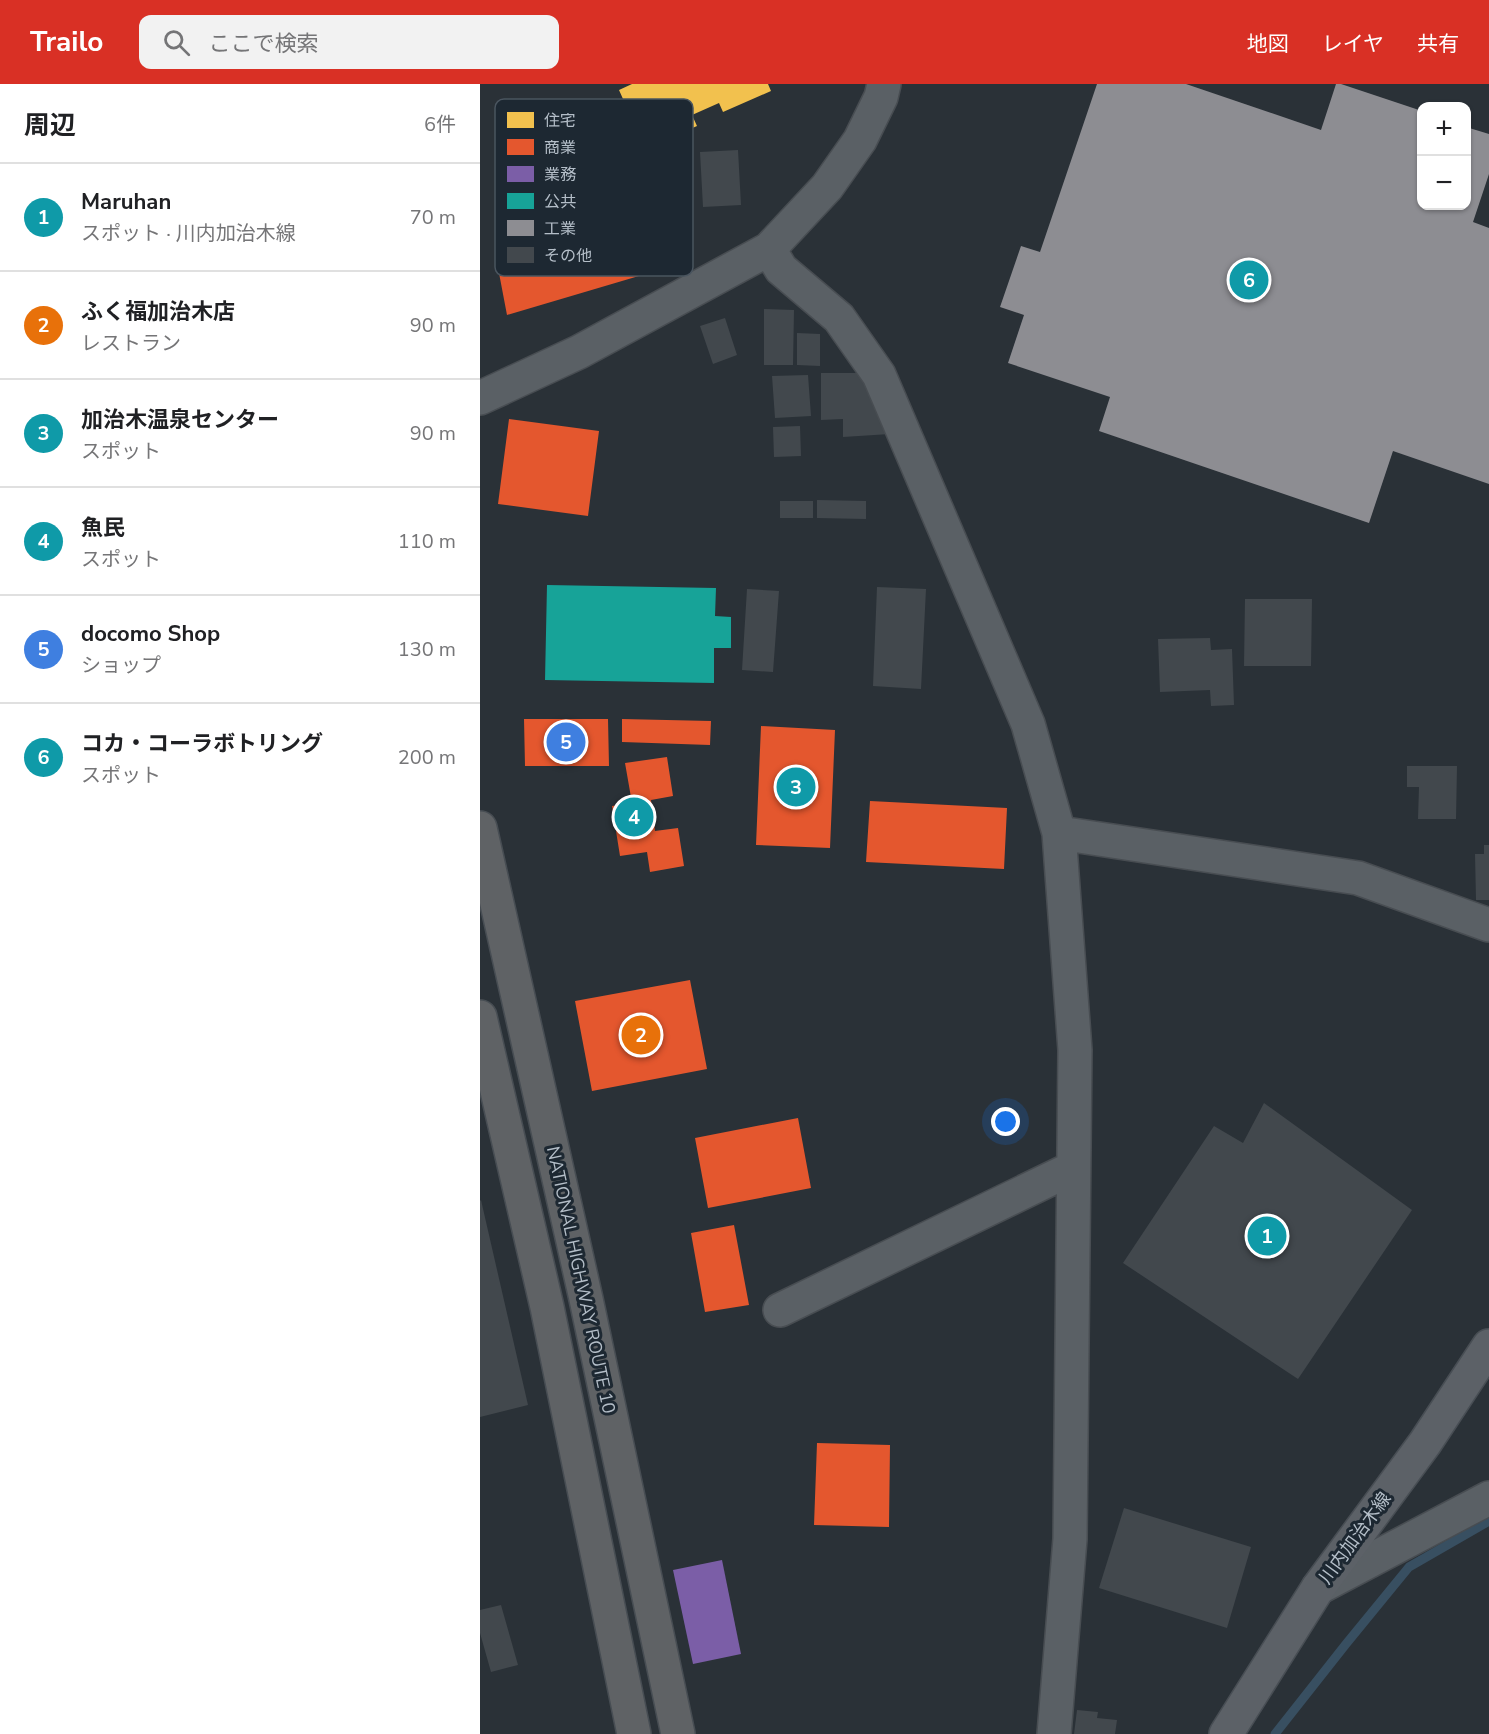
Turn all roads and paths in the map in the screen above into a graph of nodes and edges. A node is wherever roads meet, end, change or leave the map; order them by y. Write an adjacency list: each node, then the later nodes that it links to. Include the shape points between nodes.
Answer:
1 (884, 84): 2 (street, via 860,140 827,187)
2 (769, 249): 3 (street, via 579,352); 5 (street, via 781,269 839,318 879,375 1028,724)
3 (480, 398)
4 (480, 828): 14 (highway, NATIONAL HIGHWAY ROUTE 10)
5 (1059, 833): 6 (street, via 1358,878); 8 (street, via 1075,1050)
6 (1489, 925)
7 (480, 1017): 13 (highway, via 547,1307)
8 (1073, 1168): 9 (street); 15 (street, via 1070,1539)
9 (780, 1310)
10 (1489, 1346): 12 (main road, 川内加治木線, via 1425,1443)
11 (1489, 1498): 12 (street)
12 (1318, 1588): 16 (main road, 川内加治木線)
13 (634, 1734)
14 (678, 1734)
15 (1054, 1734)
16 (1226, 1734)

